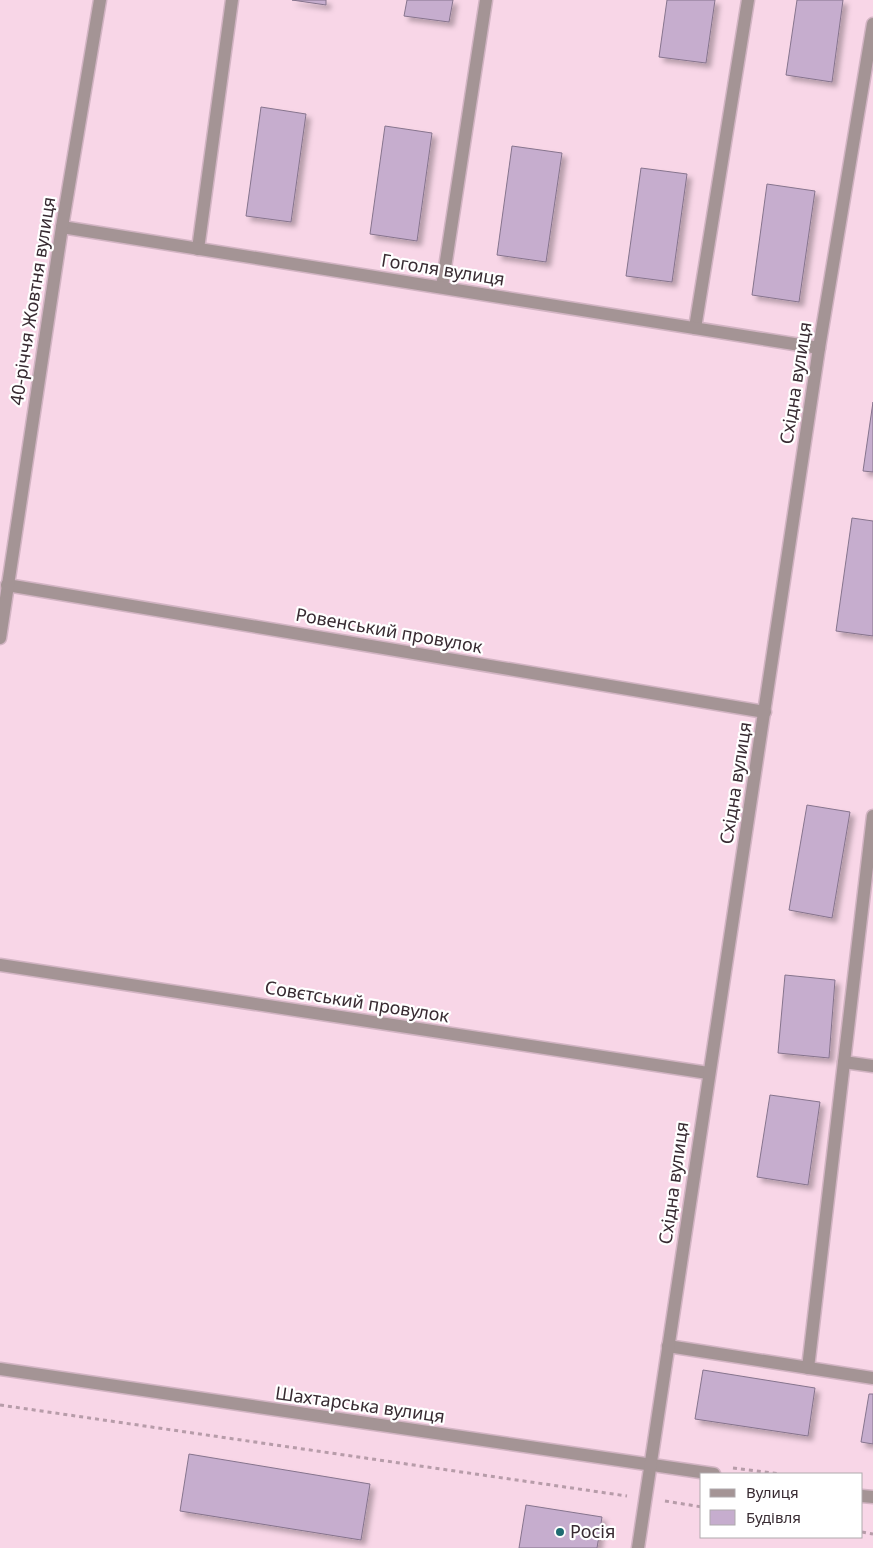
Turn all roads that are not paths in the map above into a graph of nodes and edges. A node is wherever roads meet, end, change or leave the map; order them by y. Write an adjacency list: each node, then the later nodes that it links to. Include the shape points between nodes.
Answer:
1 (100, 0): 7 (street, 40-річчя Жовтня вулиця)
2 (232, 0): 8 (street)
3 (486, 0): 9 (street)
4 (748, 0): 10 (street)
5 (873, 24): 6 (street, Східна вулиця)
6 (870, 58): 11 (street, Східна вулиця)
7 (62, 227): 8 (street, Гоголя вулиця); 12 (street, 40-річчя Жовтня вулиця)
8 (198, 249): 9 (street, Гоголя вулиця)
9 (442, 287): 10 (street, Гоголя вулиця)
10 (695, 328): 11 (street, Гоголя вулиця)
11 (819, 348): 14 (street, Східна вулиця)
12 (6, 585): 13 (street, 40-річчя Жовтня вулиця); 14 (street, Ровенський провулок)
13 (0, 638)
14 (765, 712): 19 (street, Східна вулиця)
15 (873, 816): 17 (street)
16 (0, 965): 19 (street, Совєтський провулок)
17 (844, 1062): 18 (street); 21 (street)
18 (873, 1066)
19 (708, 1073): 20 (street, Східна вулиця)
20 (668, 1346): 21 (street); 24 (street, Східна вулиця)
21 (808, 1368): 23 (street)
22 (0, 1370): 24 (street, Шахтарська вулиця)
23 (873, 1378)
24 (650, 1465): 25 (street, Шахтарська вулиця); 26 (street, Східна вулиця)
25 (707, 1473)
26 (638, 1548)

